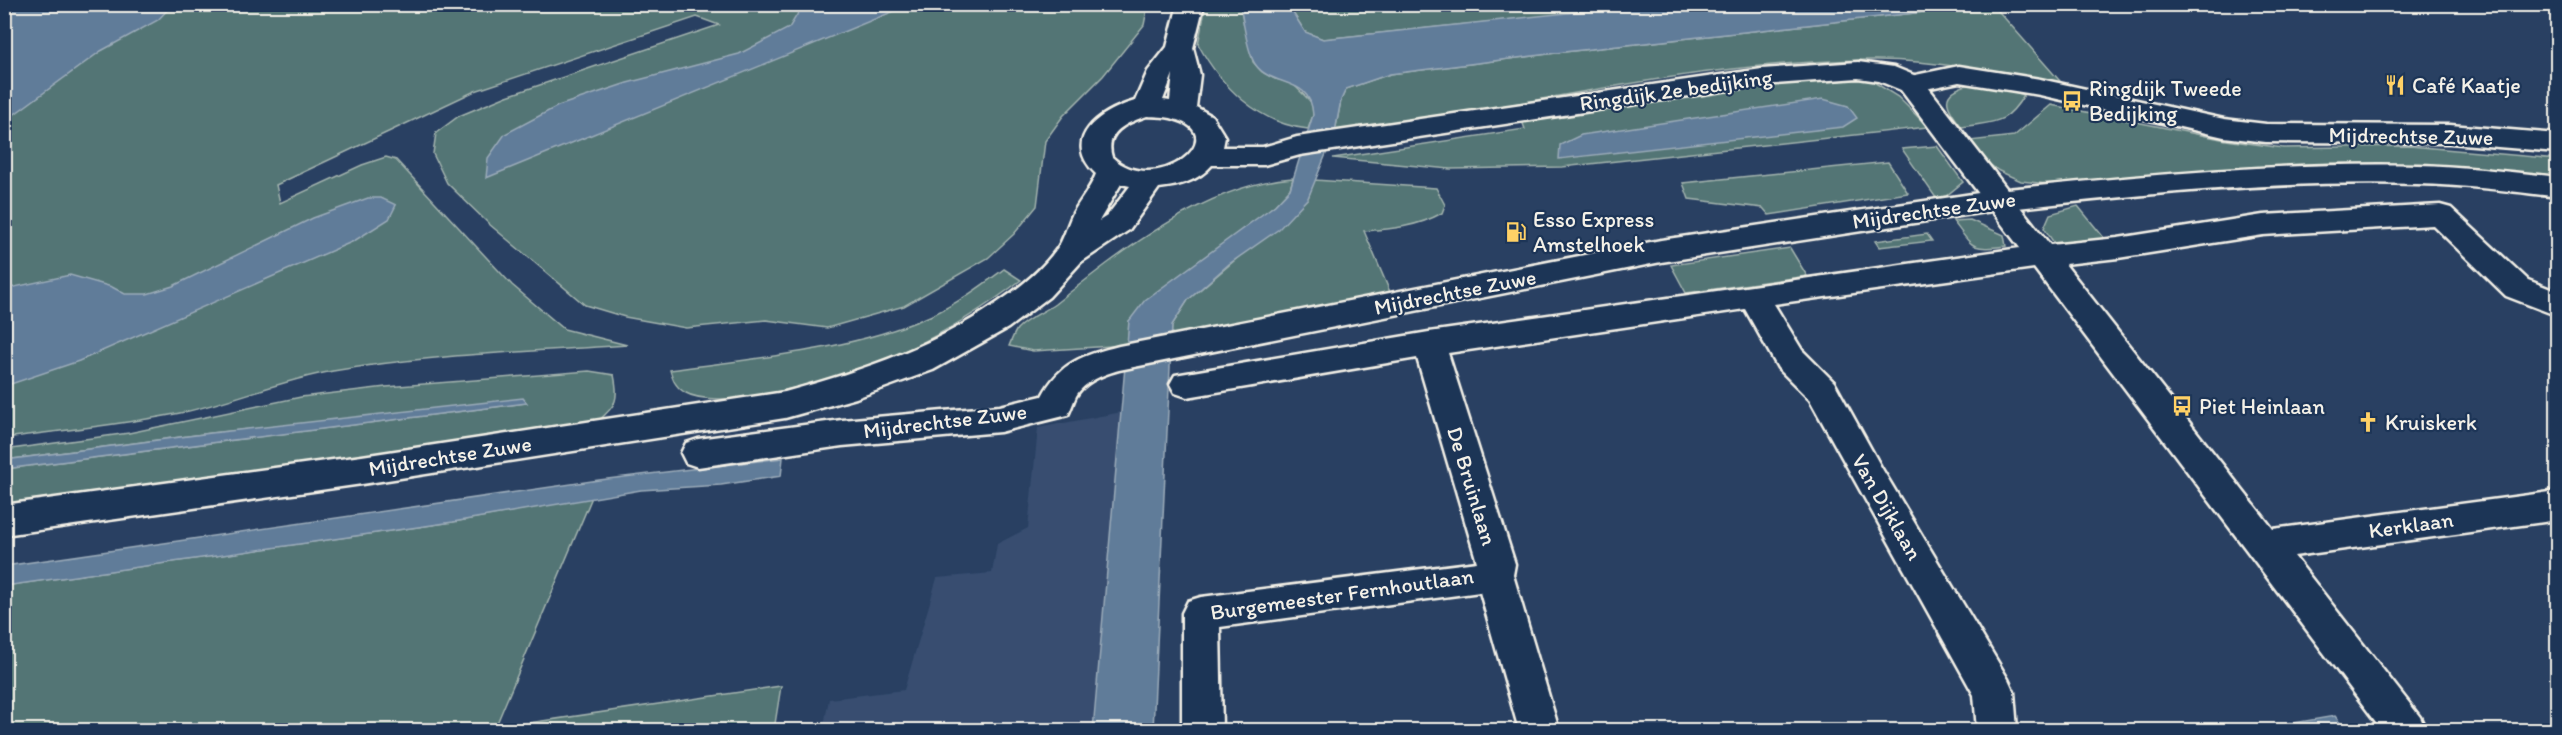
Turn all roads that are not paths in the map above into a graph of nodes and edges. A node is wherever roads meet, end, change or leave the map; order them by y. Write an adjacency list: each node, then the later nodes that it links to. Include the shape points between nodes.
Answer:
1 (1191, 4): 2 (street)
2 (1180, 48): 4 (street, via 1161,70); 5 (street, via 1187,75)
3 (1911, 84): 6 (street, Mijdrechtse Zuwe, via 1959,74 2040,87 2224,128 2266,133 2450,134); 7 (street, Ringdijk 2e bedijking, via 1884,74 1835,70 1762,77 1297,146 1264,156); 13 (street)
4 (1146, 107): 5 (street); 8 (street, via 1109,121 1098,133 1095,147 1099,160)
5 (1182, 110): 7 (street, via 1205,124)
6 (2558, 143)
7 (1209, 145): 10 (street, via 1198,166 1168,180)
8 (1111, 171): 10 (street); 14 (street, Mijdrechtse Zuwe)
9 (2343, 174): 11 (street, Mijdrechtse Zuwe, via 2390,172 2481,177); 12 (street, Mijdrechtse Zuwe, via 2456,192); 13 (street, Mijdrechtse Zuwe, via 2172,182)
10 (1149, 181): 14 (street, Mijdrechtse Zuwe, via 1118,223)
11 (2558, 187)
12 (2558, 193)
13 (1999, 200): 15 (street); 20 (street, Mijdrechtse Zuwe, via 1661,251 1119,358 1076,374 1059,394 1056,406 1000,419 842,433)
14 (1070, 255): 22 (street, Mijdrechtse Zuwe, via 1020,304 959,342 856,385 785,405)
15 (2040, 256): 16 (street, Mijdrechtse Zuwe); 17 (street, Mijdrechtse Zuwe, via 2263,225 2440,215 2517,288); 23 (street)
16 (1753, 296): 18 (street, Mijdrechtse Zuwe); 27 (street, Van Dijklaan, via 1790,359 1822,391 1994,692)
17 (2558, 305)
18 (1429, 344): 19 (street, Mijdrechtse Zuwe); 24 (street, De Bruinlaan, via 1496,564)
19 (1187, 384)
20 (698, 453)
21 (2558, 505): 23 (street, Kerklaan)
22 (4, 520)
23 (2265, 545): 28 (street)
24 (1494, 575): 25 (street, Burgemeester Fernhoutlaan, via 1201,613); 26 (street, De Bruinlaan)
25 (1202, 730)
26 (1539, 730)
27 (1997, 730)
28 (2406, 730)

